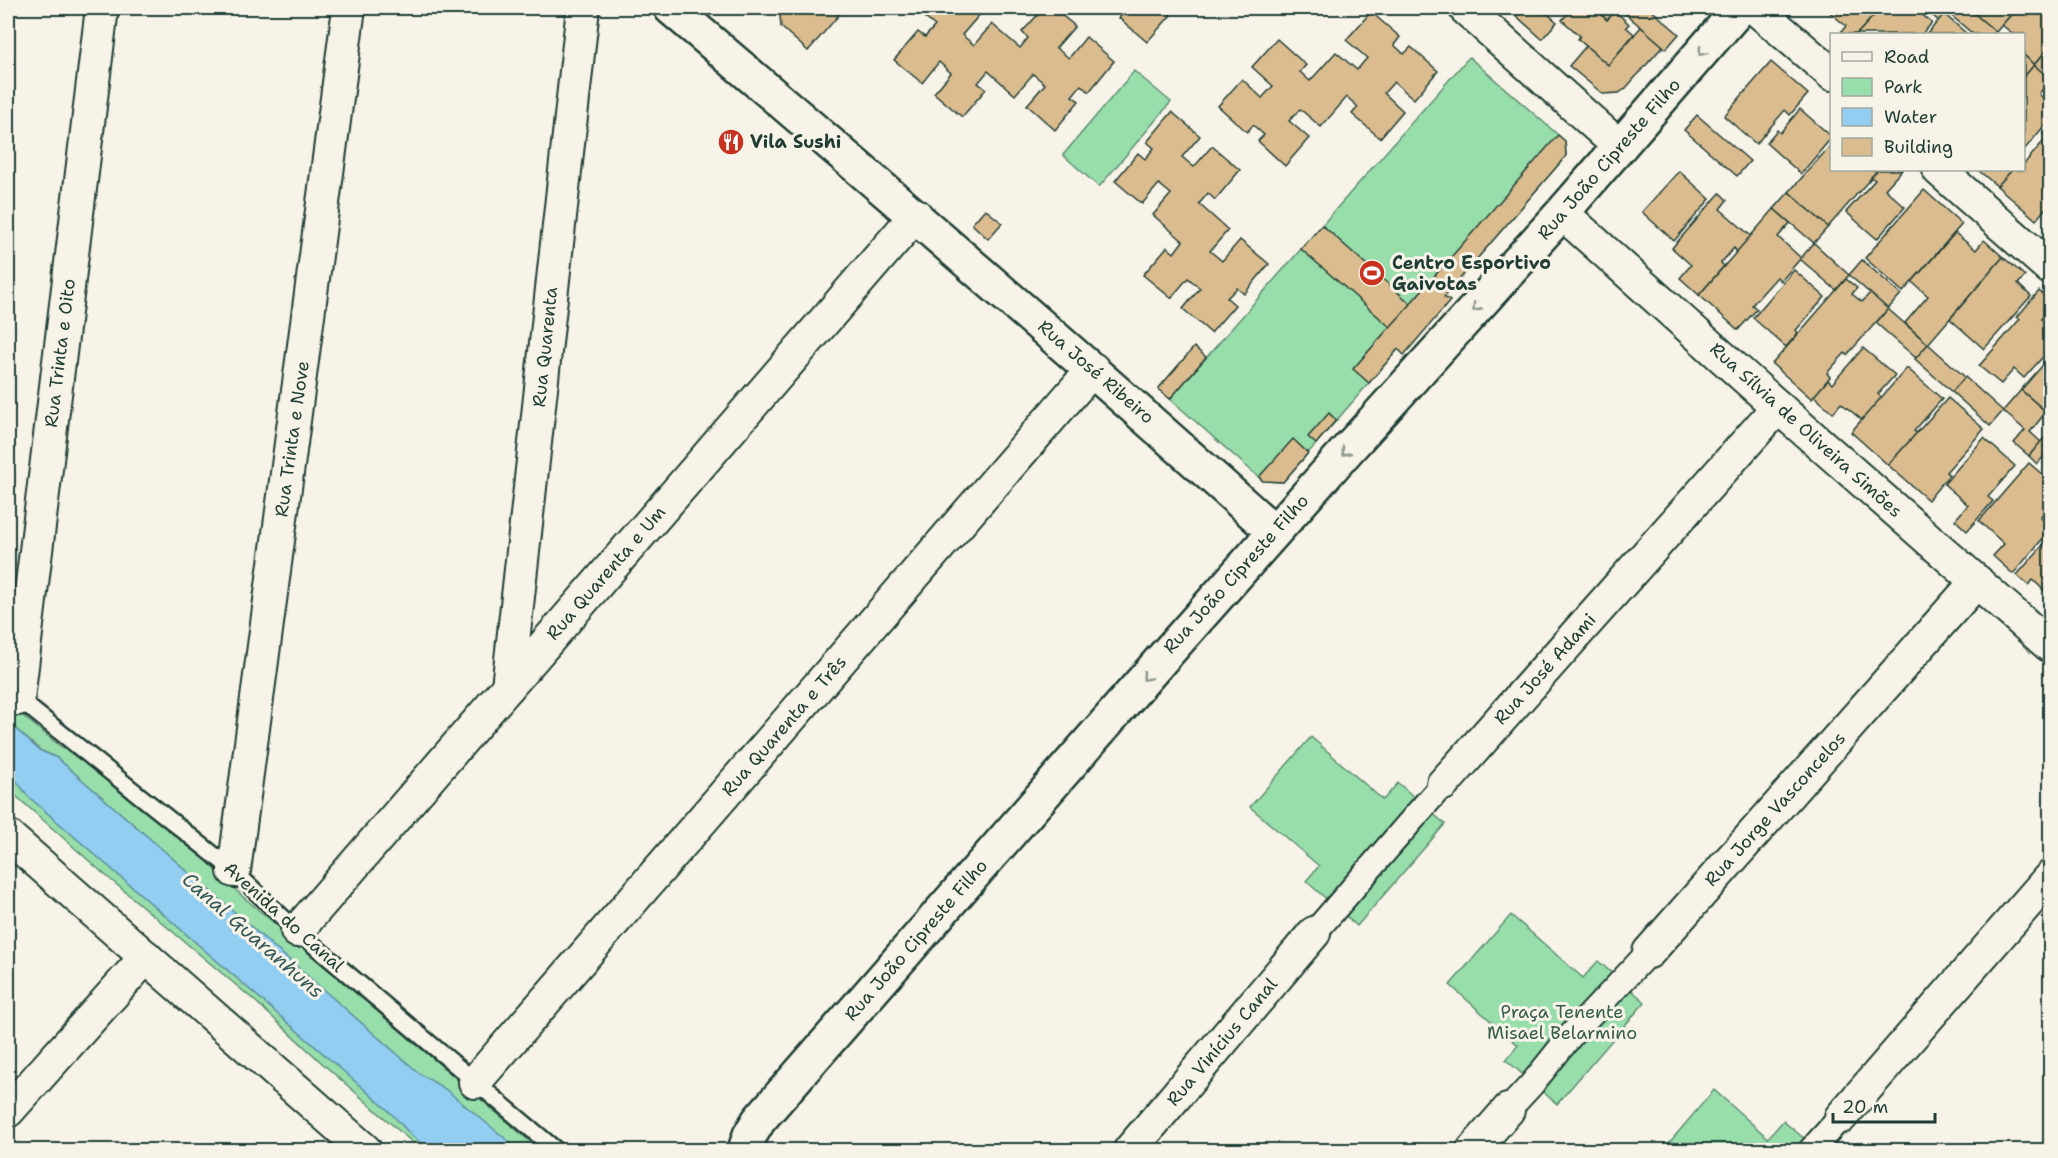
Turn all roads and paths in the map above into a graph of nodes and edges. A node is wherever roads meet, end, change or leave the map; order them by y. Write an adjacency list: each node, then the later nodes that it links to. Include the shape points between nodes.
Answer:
1 (102, 8): 20 (street, Rua Trinta e Oito)
2 (350, 8): 23 (street, Rua Trinta e Nove)
3 (582, 8): 19 (street, Rua Quarenta)
4 (671, 8): 12 (street, Rua José Ribeiro)
5 (1465, 8): 9 (street)
6 (1740, 8): 9 (street, Rua João Cipreste Filho, one-way to 9)
7 (1755, 8): 8 (street)
8 (1830, 72)
9 (1620, 147): 11 (street, Rua João Cipreste Filho)
10 (1940, 171): 13 (street)
11 (1562, 213): 15 (street, Rua Sílvia de Oliveira Simões); 16 (street, Rua João Cipreste Filho, one-way to 16)
12 (916, 215): 14 (street, Rua José Ribeiro); 19 (street, Rua Quarenta e Um)
13 (2050, 268)
14 (1093, 369): 16 (street, Rua José Ribeiro); 29 (street, Rua Quarenta e Três)
15 (1778, 407): 17 (street, Rua Sílvia de Oliveira Simões); 21 (street, Rua José Adami)
16 (1274, 531): 35 (street, Rua João Cipreste Filho, one-way to 35, via 759,1120)
17 (1977, 581): 18 (street, Rua Sílvia de Oliveira Simões); 27 (street, Rua Jorge Vasconcelos)
18 (2050, 646)
19 (508, 687): 25 (street, Rua Quarenta e Um)
20 (13, 694): 23 (lane, Avenida do Canal)
21 (1443, 784): 26 (street, Rua José Adami)
22 (8, 836): 28 (street)
23 (234, 871): 25 (lane, Avenida do Canal)
24 (2050, 877): 32 (street)
25 (297, 931): 29 (lane, Avenida do Canal)
26 (1314, 933): 36 (street, Rua Vinícius Canal)
27 (1649, 952): 30 (street, Rua Jorge Vasconcelos)
28 (146, 957): 31 (street); 33 (street)
29 (475, 1082): 34 (lane, Avenida do Canal)
30 (1508, 1110): 37 (street)
31 (8, 1111)
32 (1841, 1117): 38 (street)
33 (365, 1150)
34 (556, 1150)
35 (745, 1150)
36 (1130, 1150)
37 (1473, 1150)
38 (1811, 1150)

